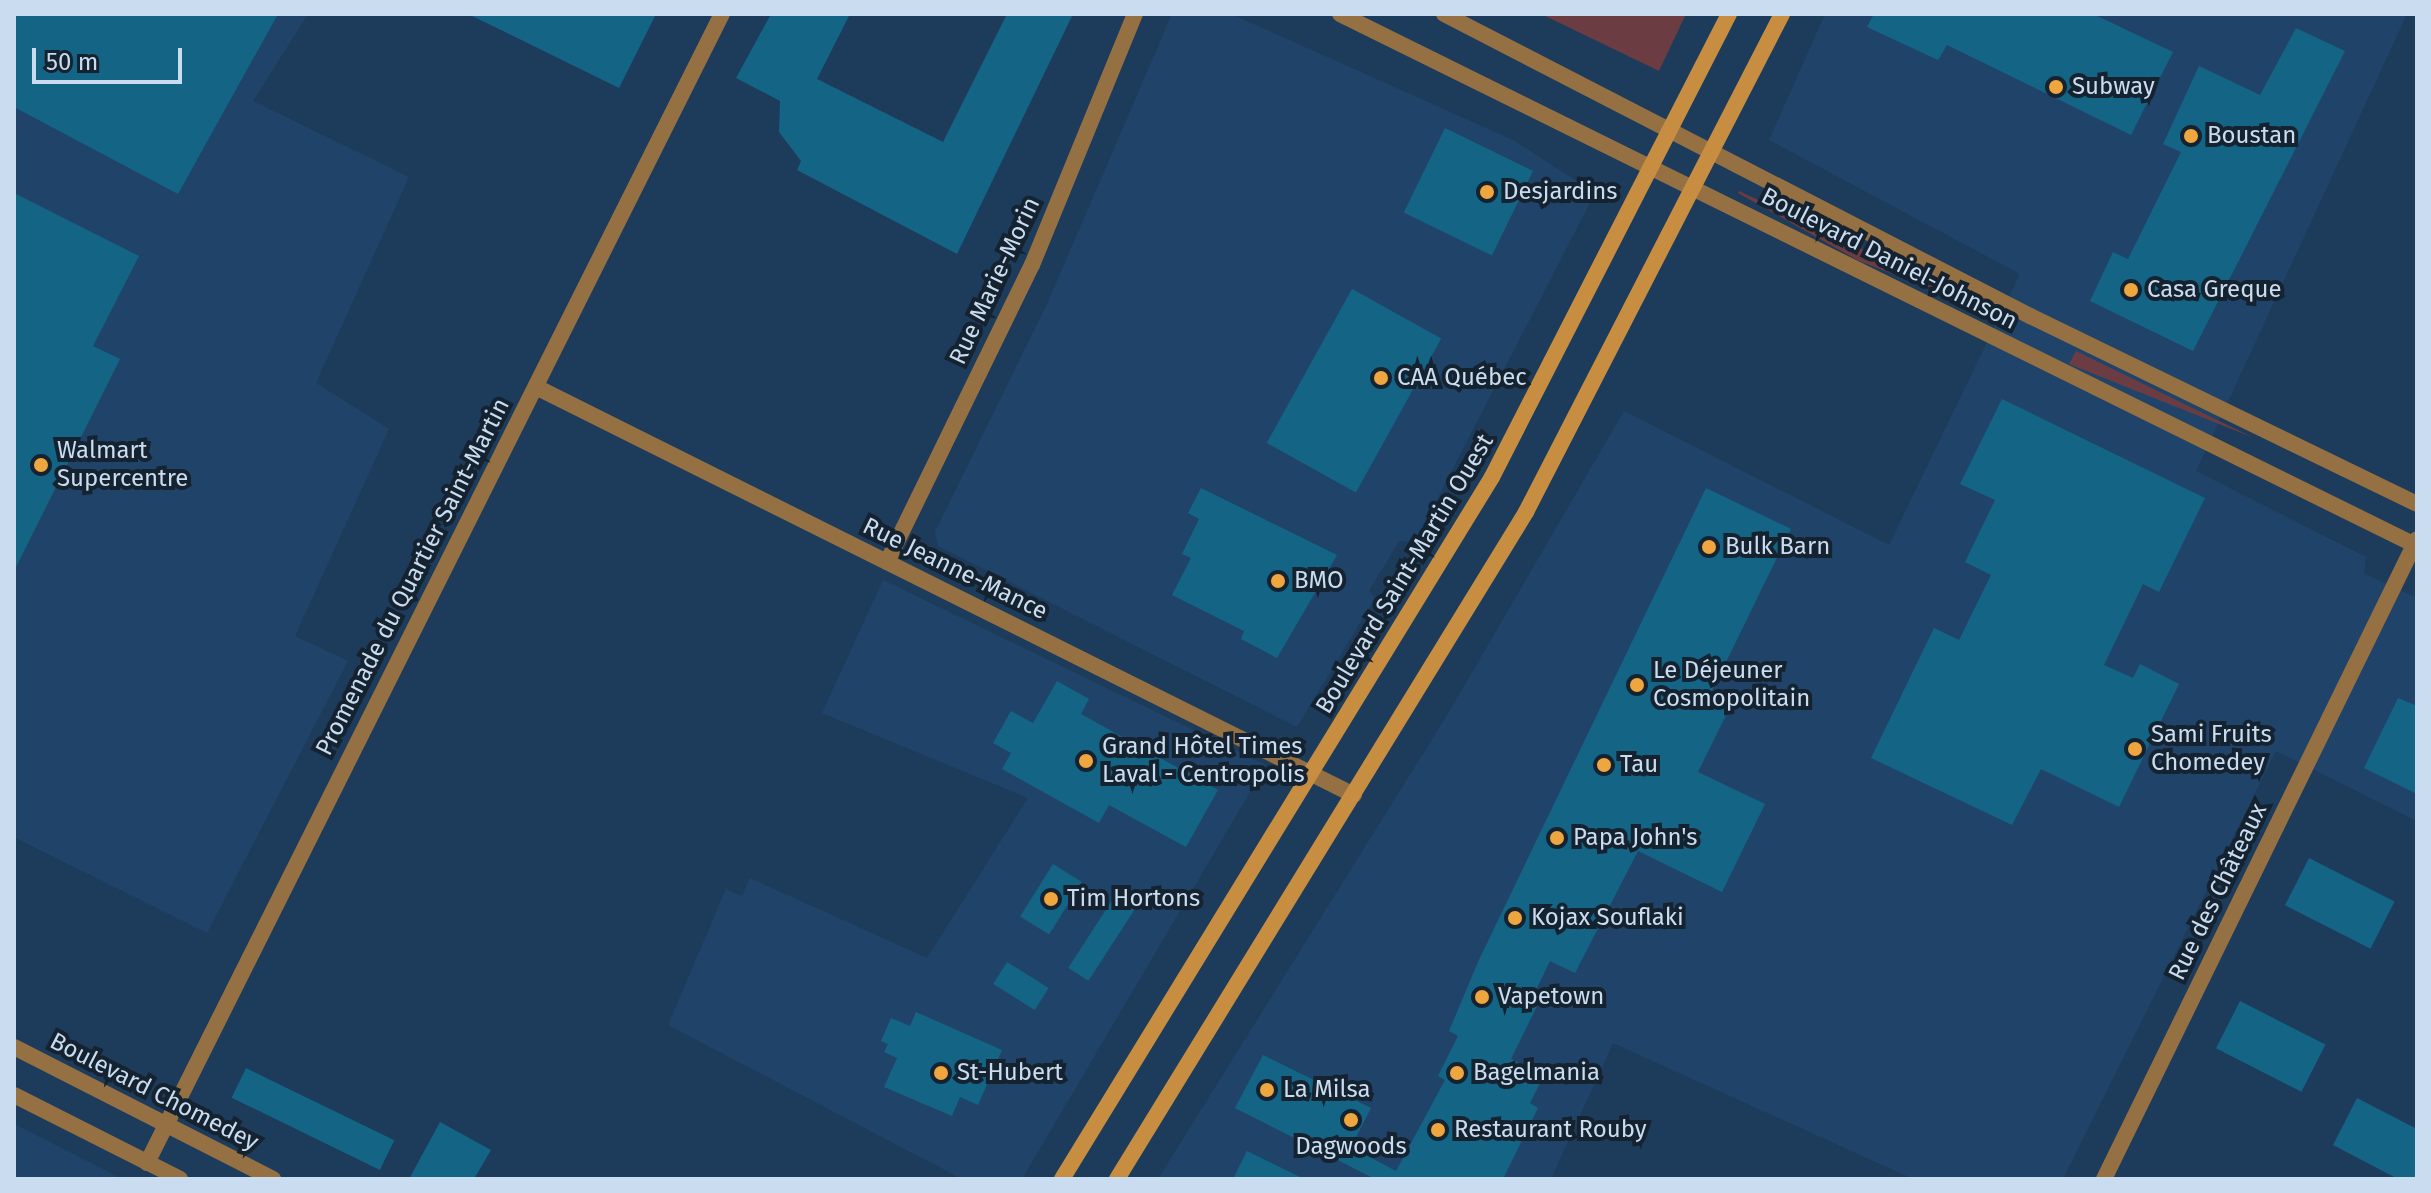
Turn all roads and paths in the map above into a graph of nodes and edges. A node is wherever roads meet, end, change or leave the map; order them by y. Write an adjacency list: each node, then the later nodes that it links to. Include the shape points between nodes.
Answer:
1 (722, 14): 11 (street, Promenade du Quartier Saint-Martin)
2 (1135, 14): 14 (street, Rue Marie-Morin, via 1032,265)
3 (1340, 14): 9 (street, Boulevard Daniel-Johnson)
4 (1444, 14): 7 (street, Boulevard Daniel-Johnson)
5 (1729, 14): 7 (main road, Boulevard Saint-Martin Ouest)
6 (1782, 14): 8 (main road)
7 (1674, 128): 8 (street, Boulevard Daniel-Johnson); 9 (main road, Boulevard Saint-Martin Ouest)
8 (1713, 152): 10 (main road); 12 (street, Boulevard Daniel-Johnson)
9 (1655, 168): 10 (street, Boulevard Daniel-Johnson); 15 (main road, Boulevard Saint-Martin Ouest, via 1511,443)
10 (1696, 187): 13 (street, Boulevard Daniel-Johnson); 16 (main road, via 1526,512)
11 (536, 387): 14 (street, Rue Jeanne-Mance); 19 (street, Promenade du Quartier Saint-Martin)
12 (2417, 504)
13 (2416, 543): 25 (street, Rue des Châteaux)
14 (887, 562): 15 (street, Rue Jeanne-Mance)
15 (1313, 774): 16 (street, Rue Jeanne-Mance); 23 (main road, Boulevard Saint-Martin Ouest)
16 (1354, 795): 24 (main road)
17 (14, 1047): 19 (street, Boulevard Chomedey)
18 (14, 1095): 20 (street)
19 (167, 1124): 20 (street, Promenade du Quartier Saint-Martin); 22 (street, Boulevard Chomedey)
20 (147, 1163): 21 (street)
21 (180, 1179)
22 (273, 1179)
23 (1062, 1179)
24 (1117, 1179)
25 (2104, 1179)

